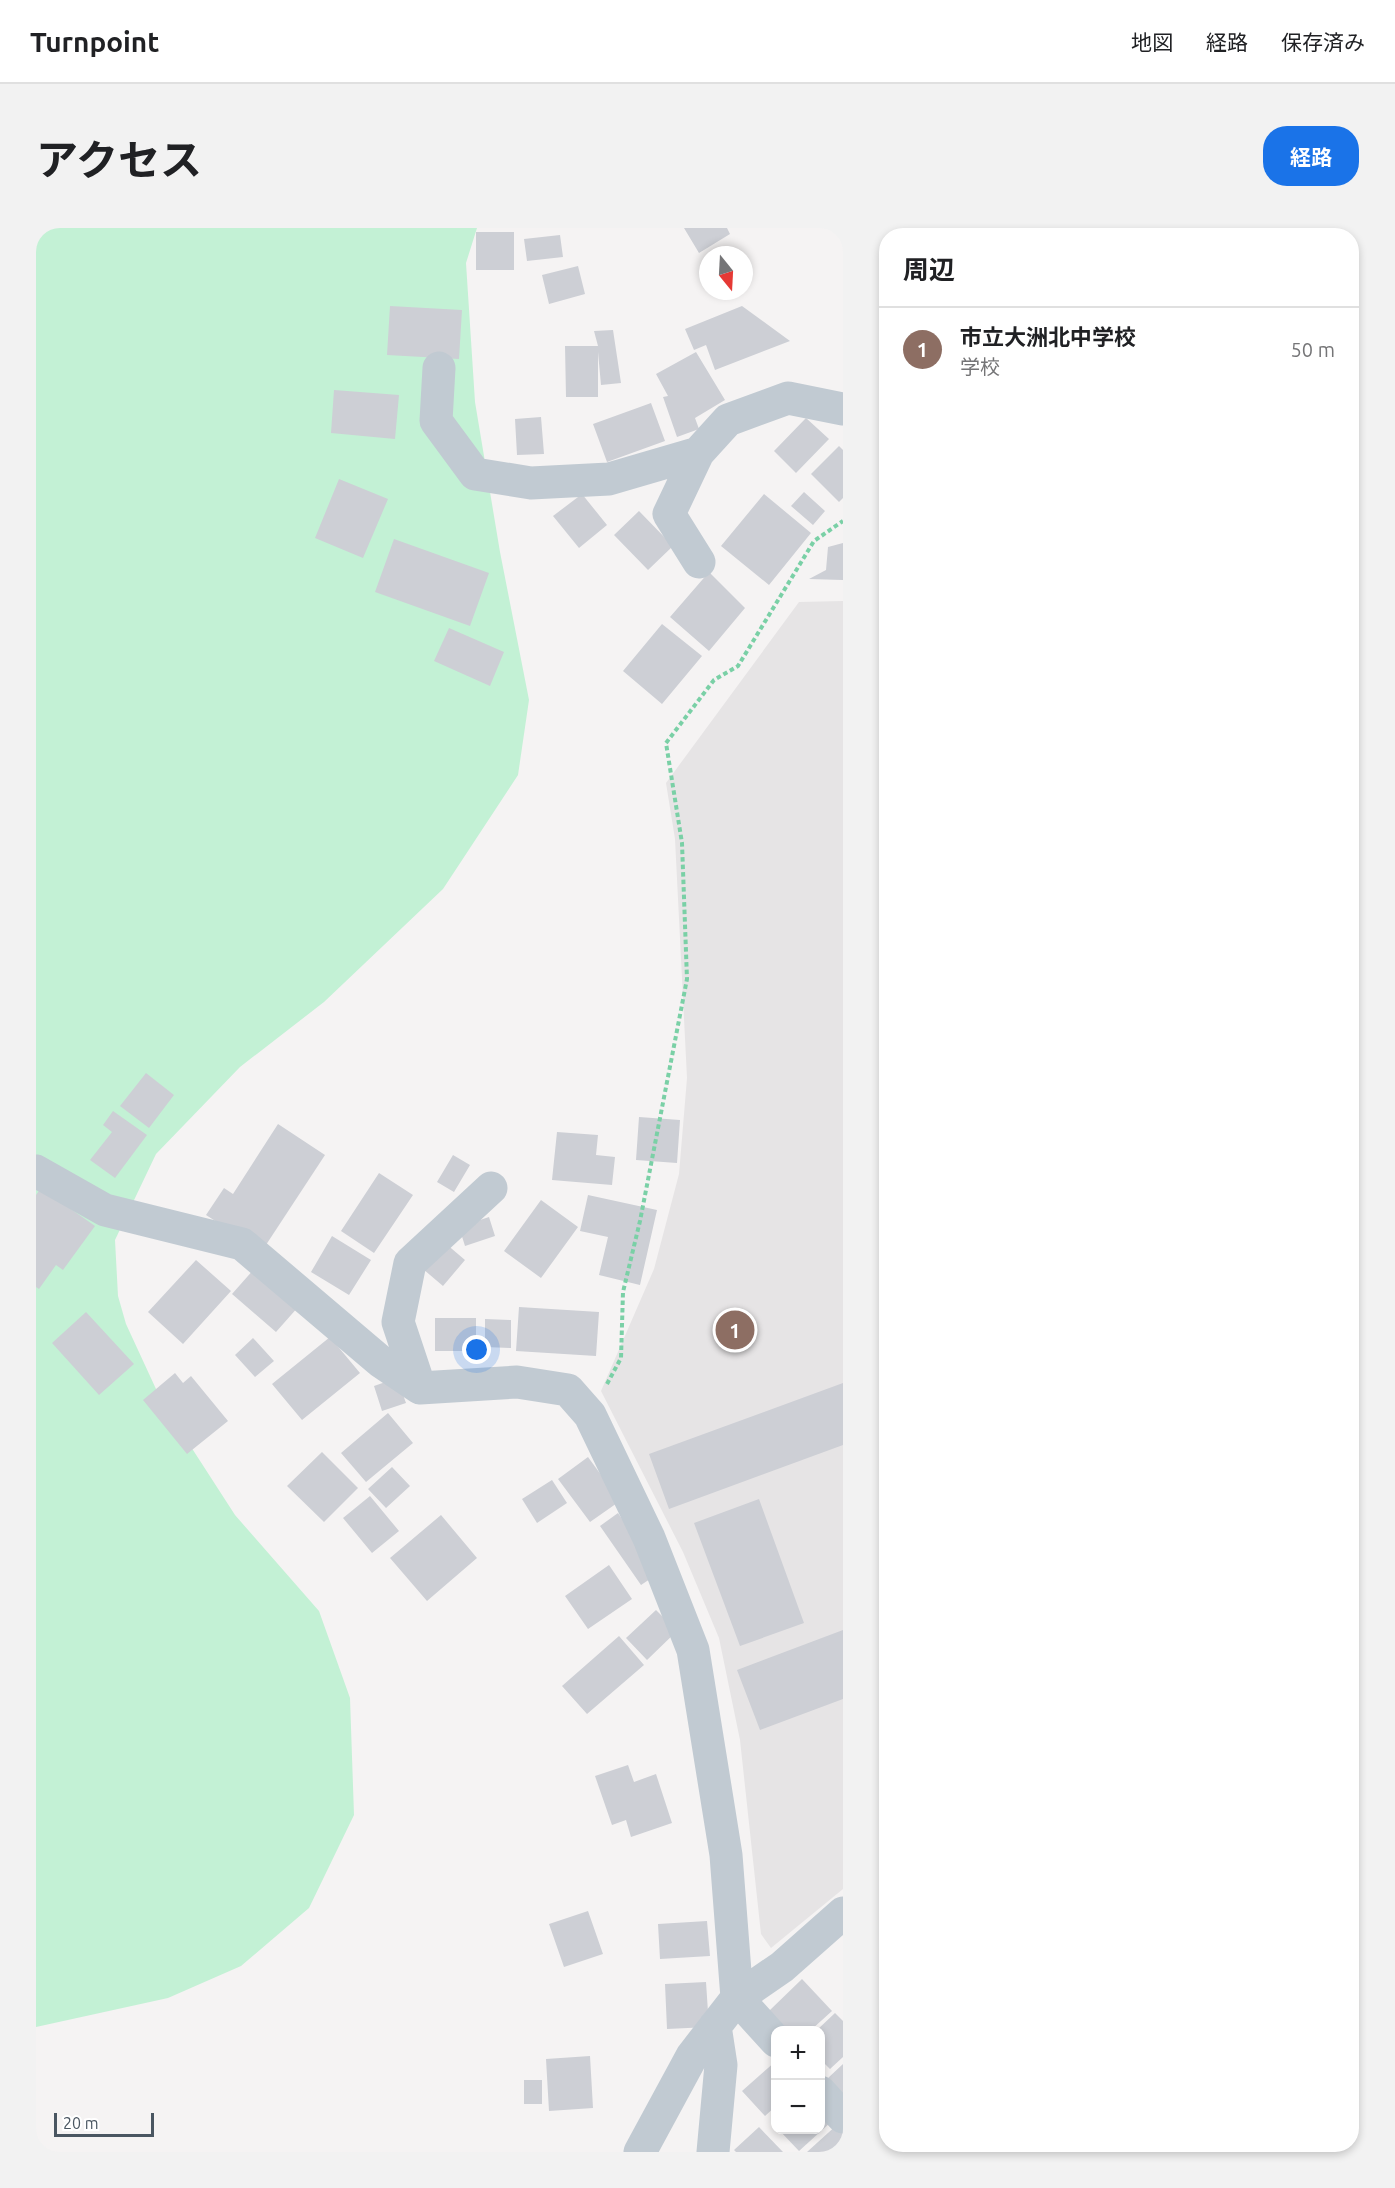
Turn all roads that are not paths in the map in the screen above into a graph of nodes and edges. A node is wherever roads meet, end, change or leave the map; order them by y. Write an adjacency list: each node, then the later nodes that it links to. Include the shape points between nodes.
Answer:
1 (439, 368): 3 (street, via 436,421 475,474 531,483 609,479)
2 (843, 408): 3 (street, via 788,398 728,420)
3 (698, 453): 4 (street, via 669,514)
4 (699, 562)
5 (36, 1171): 7 (street, via 105,1210 242,1244 380,1361)
6 (491, 1188): 7 (street, via 410,1263 398,1322)
7 (420, 1388): 9 (street, via 517,1382 568,1390 590,1415 649,1538 693,1650 726,1854)
8 (843, 1913): 9 (street, via 782,1967)
9 (737, 1998): 10 (street); 11 (street)
10 (715, 2026): 14 (street, via 692,2056); 15 (street, via 721,2065)
11 (771, 2035)
12 (825, 2097): 13 (street)
13 (843, 2117)
14 (640, 2152)
15 (713, 2152)

